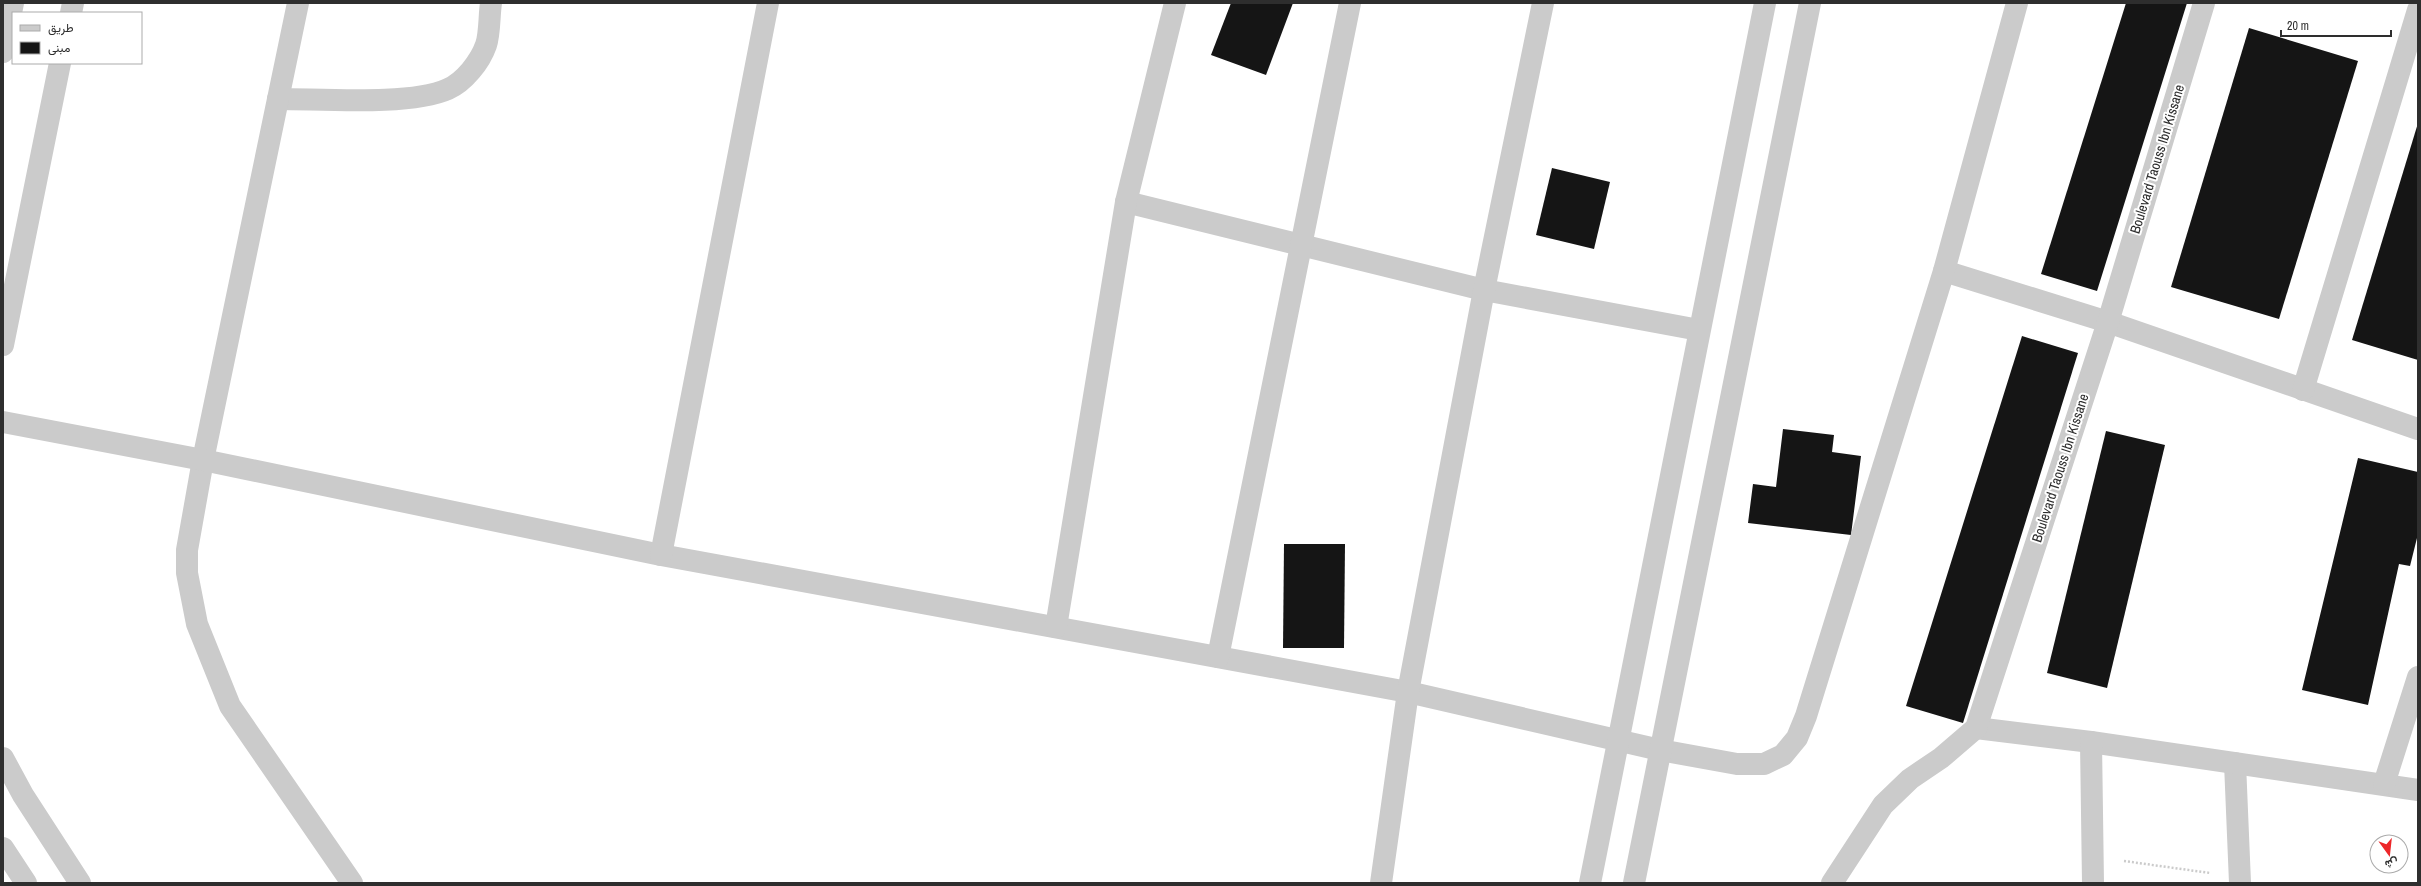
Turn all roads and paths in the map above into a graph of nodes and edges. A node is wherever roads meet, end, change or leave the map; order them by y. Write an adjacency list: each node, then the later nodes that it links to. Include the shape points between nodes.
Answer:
1 (13, 3): 13 (street)
2 (298, 3): 15 (street)
3 (491, 3): 15 (street, via 486,45 466,76 449,88 425,95 386,99)
4 (768, 3): 27 (street)
5 (1175, 3): 16 (street)
6 (1350, 3): 17 (street)
7 (1543, 3): 19 (street)
8 (1765, 3): 21 (street)
9 (1810, 3): 35 (street)
10 (2017, 3): 18 (street)
11 (2204, 3): 20 (street, Boulevard Taouss Ibn Kissane)
12 (2418, 10): 23 (street)
13 (3, 52)
14 (60, 64): 22 (street)
15 (278, 99): 26 (street)
16 (1126, 202): 17 (street); 28 (street)
17 (1302, 244): 19 (street); 29 (street)
18 (1944, 271): 20 (street); 35 (street, via 1797,738 1783,755 1755,765)
19 (1484, 290): 21 (street); 31 (street)
20 (2108, 322): 23 (street); 32 (street, Boulevard Taouss Ibn Kissane)
21 (1699, 330): 33 (street)
22 (3, 345)
23 (2303, 390): 25 (street)
24 (3, 422): 26 (street)
25 (2418, 429)
26 (203, 460): 27 (street); 45 (street, via 187,550 187,573 197,624 206,650 230,706)
27 (661, 555): 28 (street)
28 (1056, 627): 29 (street)
29 (1218, 657): 31 (street)
30 (2418, 677): 38 (street)
31 (1408, 692): 33 (street); 46 (street)
32 (1976, 728): 34 (street); 49 (street, via 1910,780 1883,805)
33 (1620, 741): 35 (street); 47 (street)
34 (2091, 742): 37 (street); 41 (street)
35 (1660, 750): 48 (street)
36 (3, 758): 44 (street, via 23,795)
37 (2235, 763): 38 (street); 42 (street)
38 (2384, 784): 39 (street)
39 (2418, 790)
40 (3, 848): 43 (street)
41 (2093, 856): 42 (path); 50 (street)
42 (2240, 880)
43 (26, 883)
44 (80, 883)
45 (352, 883)
46 (1381, 883)
47 (1590, 883)
48 (1634, 883)
49 (1832, 883)
50 (2093, 883)

